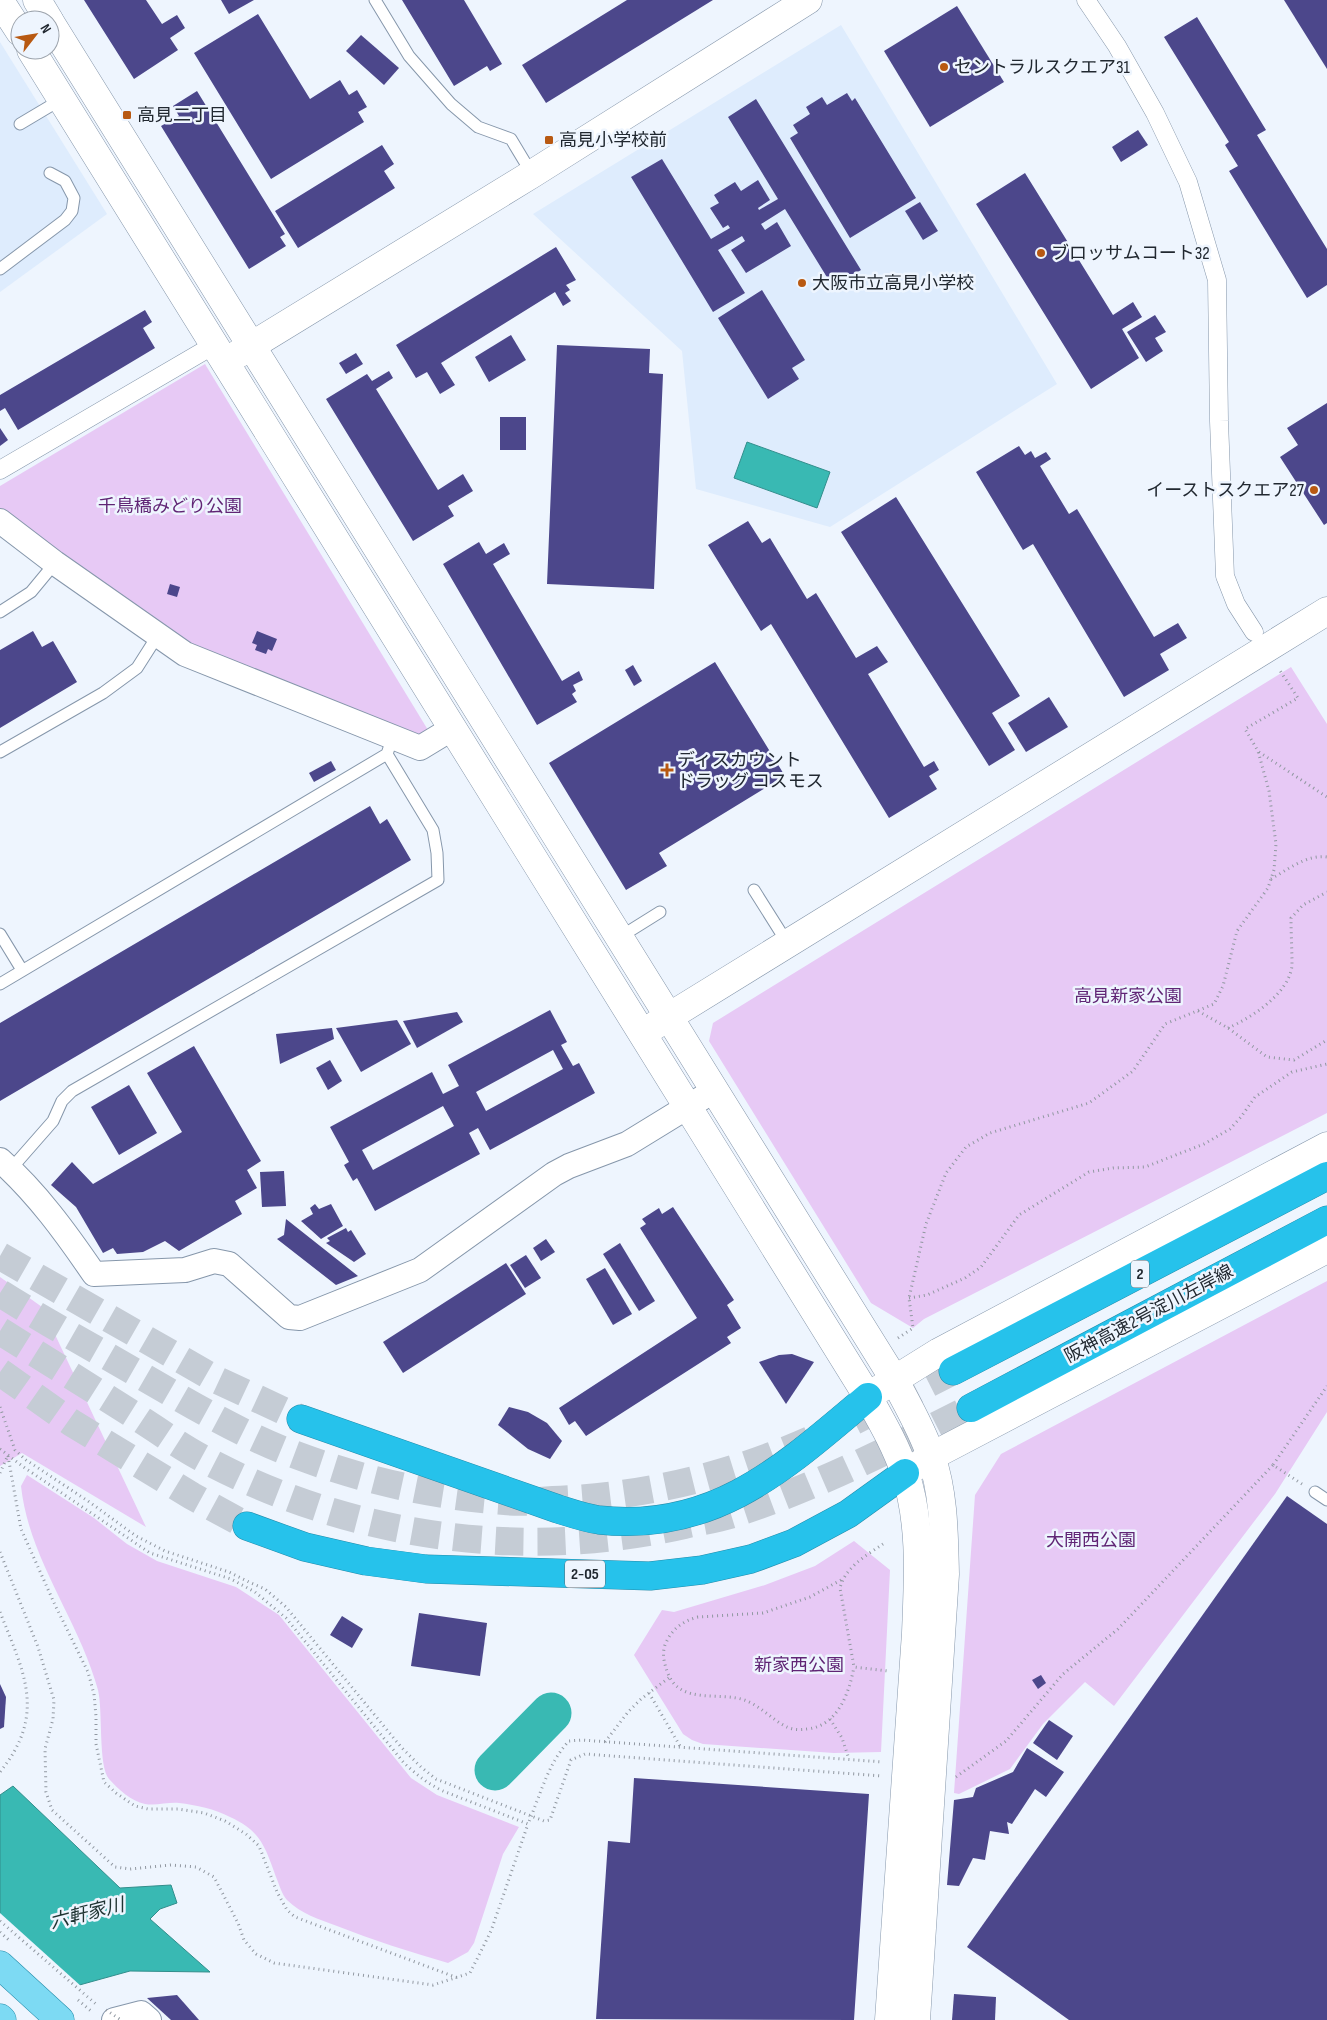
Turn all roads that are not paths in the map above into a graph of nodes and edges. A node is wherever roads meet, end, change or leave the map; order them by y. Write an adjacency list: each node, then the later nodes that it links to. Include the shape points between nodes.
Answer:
1 (375, 0): 11 (lane, via 409,56 451,104 478,126 511,139)
2 (808, 0): 11 (street)
3 (1086, 0): 20 (street, via 1155,113 1188,182 1217,280 1226,576 1236,604)
4 (0, 1): 5 (street)
5 (10, 16)
6 (60, 37): 13 (street)
7 (37, 60): 8 (street)
8 (62, 99): 9 (lane); 14 (street)
9 (20, 124)
10 (50, 173): 12 (lane, via 65,181 74,198 72,210 65,220)
11 (532, 174): 13 (street)
12 (0, 269)
13 (253, 346): 14 (street); 28 (street)
14 (214, 357): 15 (street); 22 (street)
15 (0, 470)
16 (0, 521): 17 (street)
17 (55, 564): 19 (lane, via 31,592); 21 (street)
18 (1327, 611): 29 (street)
19 (0, 612)
20 (1254, 632)
21 (158, 635): 23 (street, via 185,654); 24 (lane, via 137,668 103,693)
22 (453, 728): 23 (street, via 420,748); 33 (street)
23 (390, 745): 30 (lane); 37 (lane, via 432,830 438,880 72,1091 62,1101 53,1121)
24 (0, 752)
25 (754, 890): 29 (lane)
26 (660, 912): 28 (lane)
27 (0, 934): 30 (lane)
28 (620, 937): 32 (street)
29 (788, 944): 32 (street)
30 (22, 970): 31 (lane)
31 (0, 984)
32 (670, 1016): 33 (street); 34 (street)
33 (642, 1033): 35 (street)
34 (715, 1090): 35 (street); 42 (street)
35 (687, 1107): 37 (street, via 627,1144 554,1174 420,1270 300,1318 289,1317 229,1264 214,1261 185,1270 94,1274 62,1228); 43 (street)
36 (1327, 1146): 42 (street)
37 (5, 1165)
38 (1327, 1176): 41 (highway, 2)
39 (1327, 1220): 44 (highway, 阪神高速2号淀川左岸線 / 2)
40 (1327, 1249): 46 (street)
41 (953, 1371)
42 (894, 1379): 43 (street); 46 (street)
43 (868, 1397): 45 (highway, via 802,1452 735,1497 678,1516 634,1521 598,1520 558,1509); 47 (street)
44 (971, 1408)
45 (302, 1419)
46 (932, 1456): 47 (street); 56 (street, via 940,1490 946,1574)
47 (905, 1473): 50 (highway, 2-05, via 848,1514 794,1543 750,1559 702,1570 650,1576 426,1568 366,1561 306,1548); 55 (street, via 912,1503 918,1584)
48 (1315, 1492): 49 (lane)
49 (1327, 1500)
50 (247, 1526)
51 (0, 1965): 52 (main road)
52 (60, 2020)
53 (114, 2020): 54 (street, via 141,2013)
54 (149, 2020)
55 (889, 2020)
56 (916, 2020)

